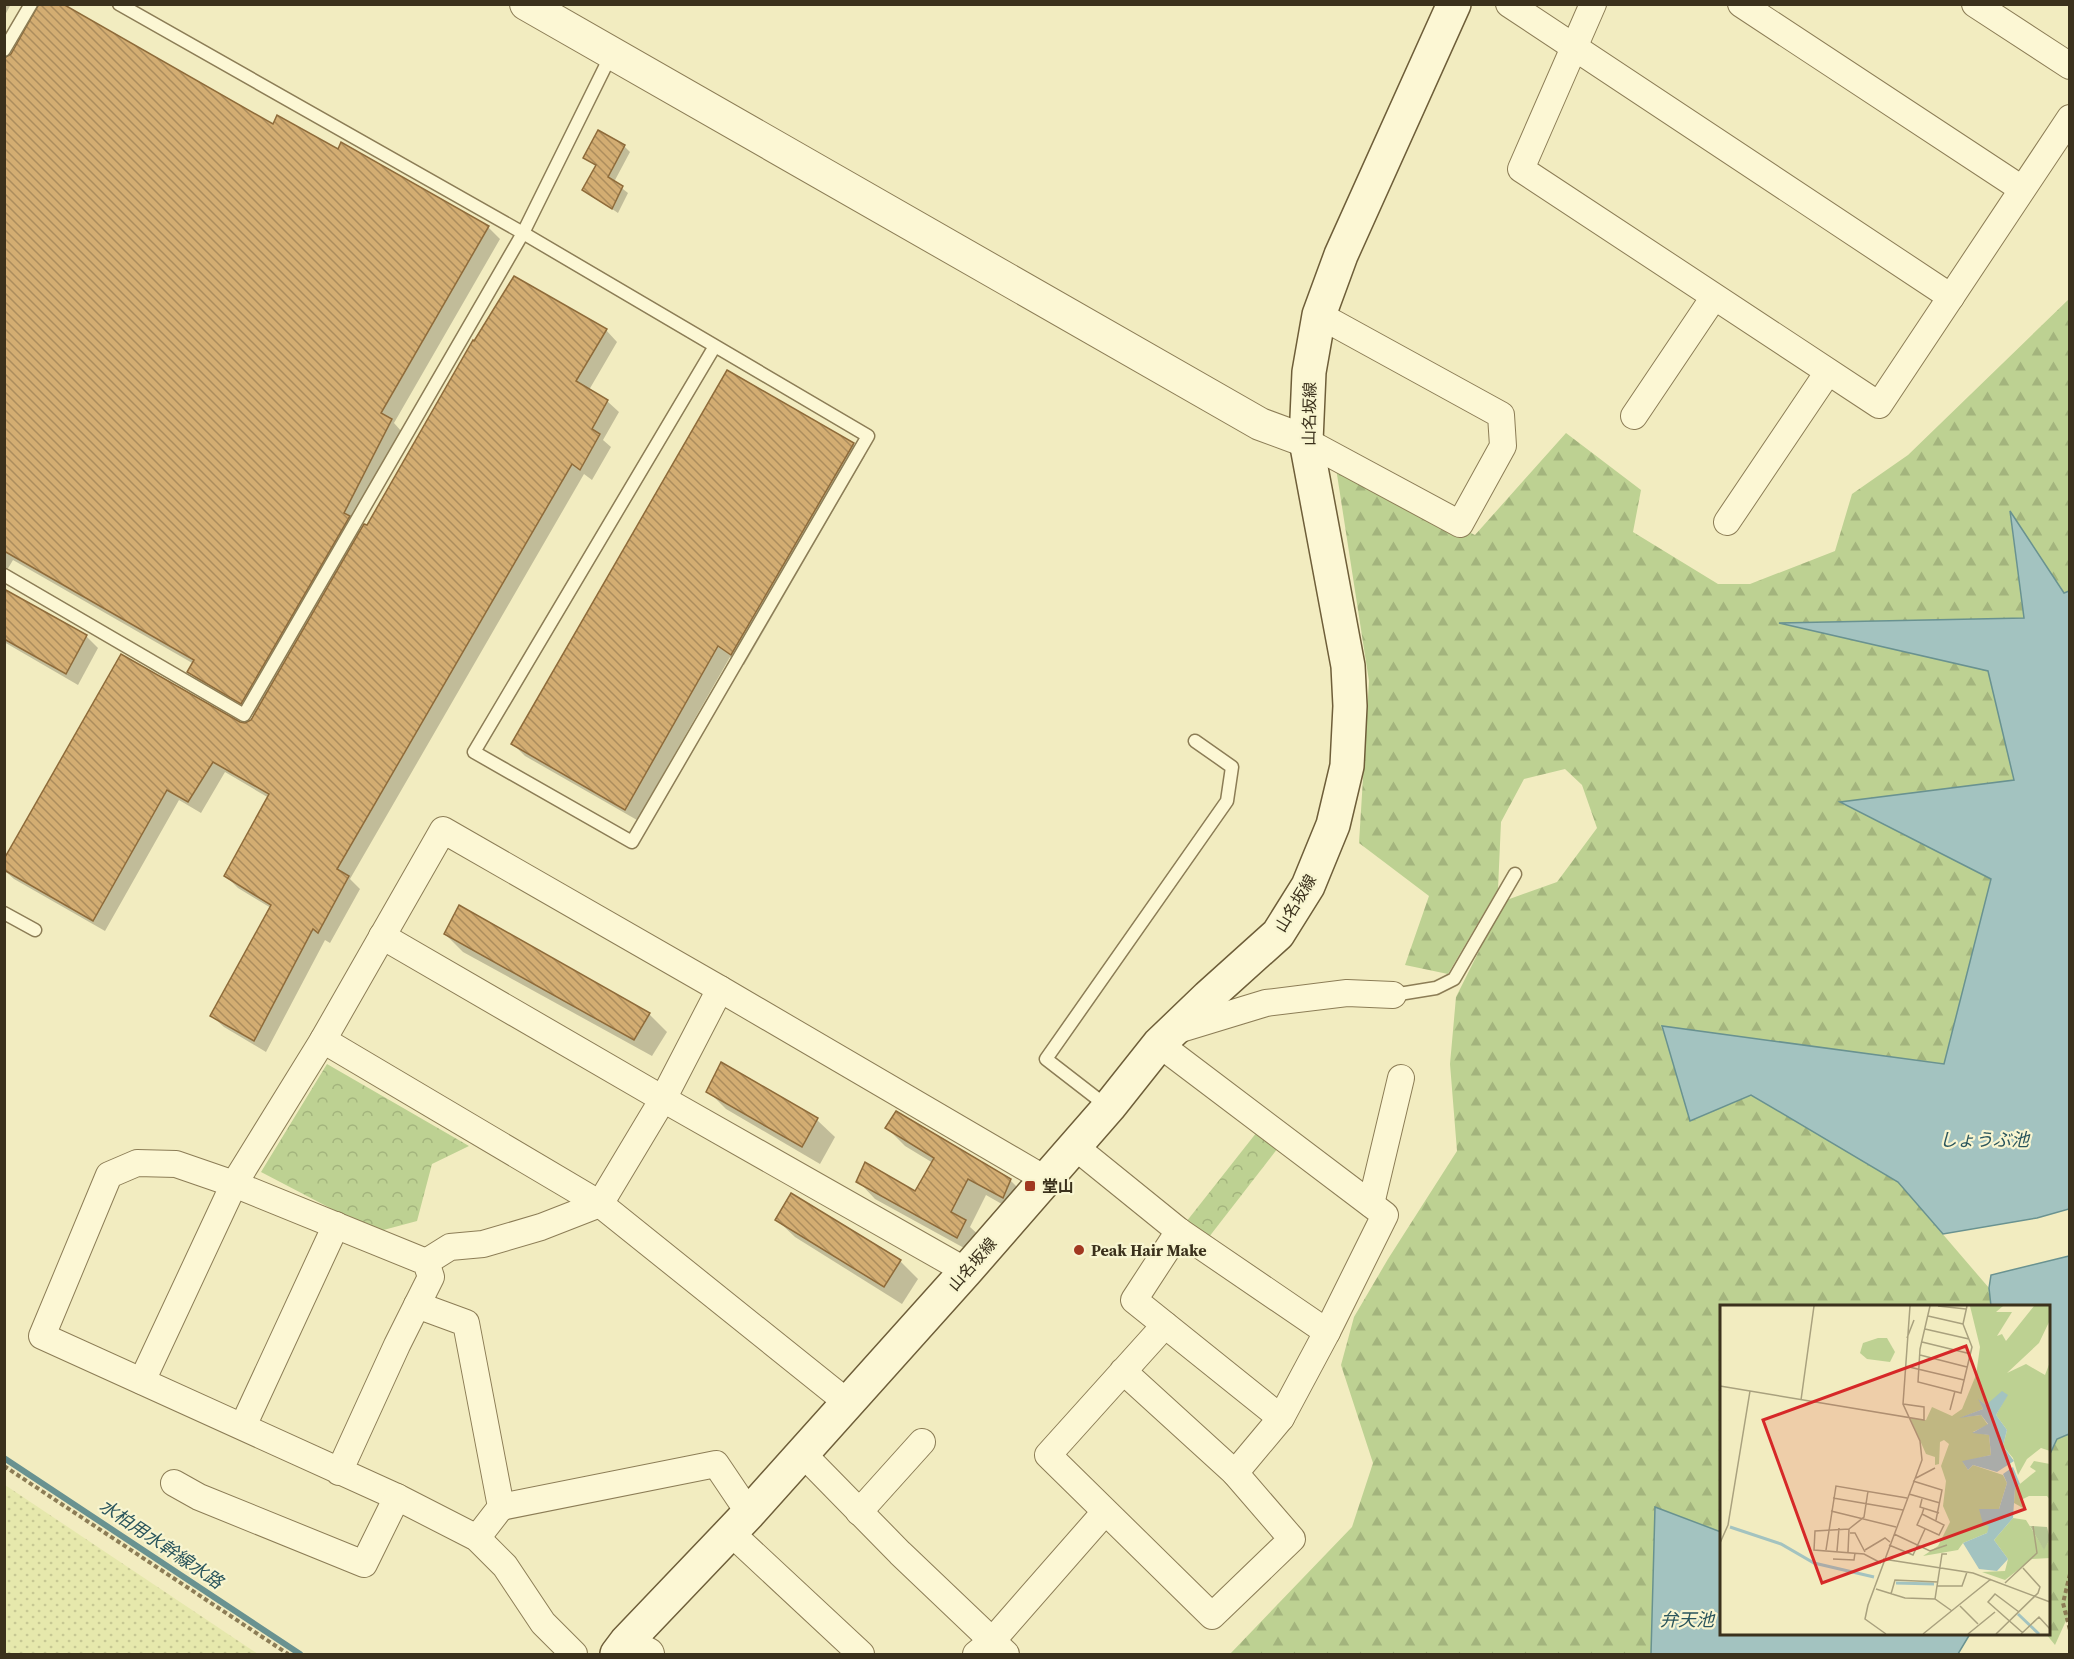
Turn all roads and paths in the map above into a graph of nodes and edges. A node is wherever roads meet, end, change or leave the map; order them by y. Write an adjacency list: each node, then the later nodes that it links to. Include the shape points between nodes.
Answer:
1 (31, 4): 10 (lane)
2 (119, 4): 15 (lane)
3 (526, 4): 11 (street)
4 (1454, 4): 18 (main road, 山名坂線, via 1341,255)
5 (1509, 4): 9 (street)
6 (1593, 4): 9 (street)
7 (1741, 4): 14 (street)
8 (1975, 4): 12 (street)
9 (1573, 47): 16 (street, via 1521,169); 17 (street)
10 (4, 50)
11 (611, 54): 15 (lane); 22 (street, via 1253,420)
12 (2070, 66)
13 (2070, 117): 14 (street)
14 (2022, 189): 17 (street)
15 (523, 233): 19 (lane); 24 (lane, via 244,714)
16 (1714, 297): 20 (street); 21 (street)
17 (1951, 297): 20 (street, via 1879,405)
18 (1319, 315): 22 (main road, 山名坂線, via 1309,372); 22 (street, via 1501,416 1503,446 1460,525)
19 (715, 346): 19 (lane, via 868,436 632,842 474,753)
20 (1828, 372): 23 (street)
21 (1634, 416)
22 (1306, 441): 32 (main road, 山名坂線, via 1348,666 1347,766 1335,815 1308,886 1278,934)
23 (1727, 522)
24 (4, 575)
25 (1196, 741): 36 (lane, via 1232,767 1227,801 1046,1059)
26 (1515, 874): 31 (lane, via 1454,979 1436,988)
27 (4, 913): 28 (lane)
28 (35, 930)
29 (382, 936): 30 (street, via 443,830); 33 (street); 35 (street)
30 (720, 989): 35 (street); 38 (street)
31 (1392, 995): 32 (street, via 1347,993 1266,1003)
32 (1165, 1038): 36 (main road, 山名坂線); 41 (street)
33 (323, 1040): 39 (street); 40 (street)
34 (1401, 1078): 41 (street)
35 (663, 1100): 40 (street); 45 (street)
36 (1109, 1107): 37 (main road, 山名坂線)
37 (1074, 1146): 38 (main road, 山名坂線); 43 (street)
38 (1045, 1179): 45 (main road, 山名坂線)
39 (234, 1184): 42 (street); 50 (street); 50 (street, via 176,1164 137,1163 109,1175 42,1336)
40 (600, 1204): 44 (street, via 512,1236 450,1247); 51 (street)
41 (1371, 1204): 48 (street, via 1385,1215)
42 (336, 1225): 44 (street); 53 (street)
43 (1179, 1231): 47 (street, via 1134,1300); 48 (street)
44 (426, 1262): 46 (street, via 431,1277)
45 (966, 1271): 51 (main road, 山名坂線)
46 (417, 1305): 57 (street); 61 (street, via 466,1323)
47 (1165, 1325): 49 (street); 52 (street)
48 (1327, 1332): 52 (street)
49 (1123, 1371): 58 (street); 63 (street, via 1048,1455)
50 (142, 1381): 53 (street)
51 (848, 1403): 55 (main road, 山名坂線)
52 (1281, 1418): 58 (street)
53 (243, 1426): 57 (street)
54 (922, 1442): 62 (street)
55 (802, 1454): 62 (street); 64 (main road, 山名坂線)
56 (4, 1466): 70 (path)
57 (339, 1472): 60 (street)
58 (1235, 1473): 63 (street, via 1292,1539 1212,1616)
59 (174, 1483): 60 (street, via 199,1497 364,1564)
60 (397, 1497): 65 (street)
61 (501, 1507): 64 (street, via 716,1464); 65 (street)
62 (859, 1512): 69 (street)
63 (1105, 1512): 69 (street)
64 (740, 1523): 68 (main road, 山名坂線); 72 (street)
65 (477, 1538): 71 (street, via 505,1566 543,1623)
66 (2070, 1574): 67 (path, via 2063,1603)
67 (2070, 1630)
68 (630, 1650)
69 (991, 1650)
70 (288, 1654)
71 (574, 1654)
72 (861, 1654)

